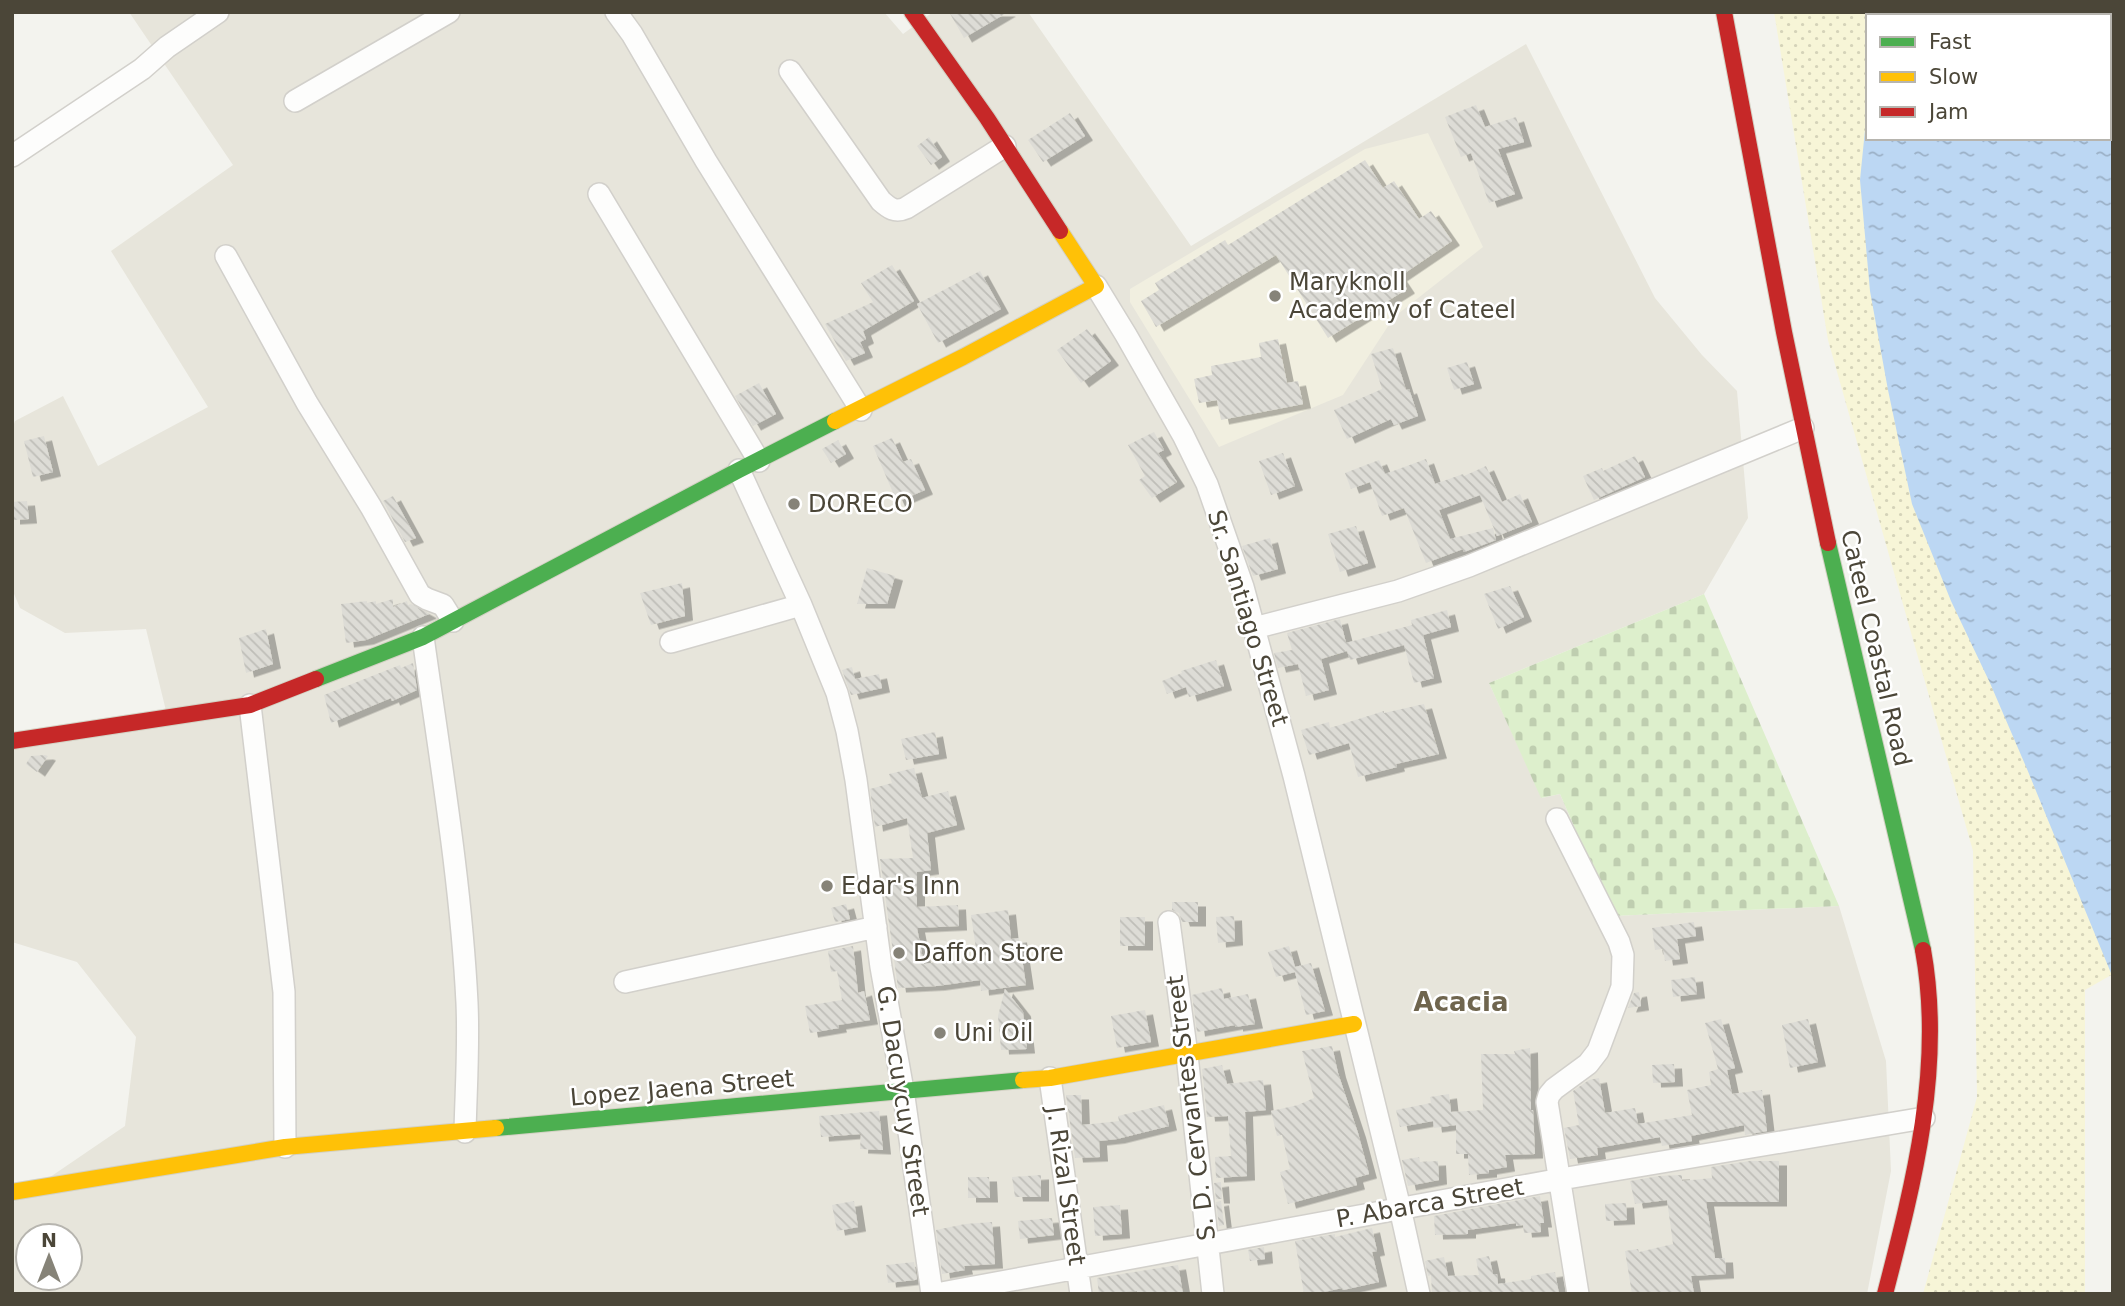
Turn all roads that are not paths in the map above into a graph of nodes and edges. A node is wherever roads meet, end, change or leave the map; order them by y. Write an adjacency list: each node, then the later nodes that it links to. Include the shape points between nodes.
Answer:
1 (218, 12): 9 (street)
2 (449, 12): 7 (street)
3 (616, 12): 13 (street)
4 (912, 12): 8 (street, Sr. Santiago Street)
5 (1724, 12): 14 (street, Cateel Coastal Road)
6 (790, 71): 8 (street, via 890,209 906,208)
7 (295, 101)
8 (1005, 146): 12 (street, Sr. Santiago Street)
9 (12, 156)
10 (599, 194): 15 (street)
11 (226, 256): 18 (street, via 420,594 444,606)
12 (1096, 286): 13 (street); 19 (street, Sr. Santiago Street, via 1207,484)
13 (861, 410): 15 (street)
14 (1803, 428): 19 (street, via 1469,566 1398,591); 32 (street, Cateel Coastal Road, via 1926,968 1930,1015)
15 (759, 461): 16 (street)
16 (740, 470): 17 (street, G. Dacuycuy Street); 18 (street)
17 (801, 605): 21 (street); 26 (street, G. Dacuycuy Street, via 847,731)
18 (453, 621): 20 (street)
19 (1254, 628): 28 (street, Sr. Santiago Street)
20 (423, 637): 22 (street); 33 (street, via 454,858 467,1004)
21 (671, 642)
22 (250, 705): 23 (street); 34 (street, via 284,992)
23 (12, 741)
24 (1557, 819): 35 (street, via 1623,955 1622,987 1598,1051 1561,1083 1547,1102)
25 (1169, 922): 29 (street, S. D. Cervantes Street)
26 (876, 927): 27 (street); 31 (street, G. Dacuycuy Street)
27 (625, 982)
28 (1354, 1024): 29 (street, Lopez Jaena Street); 37 (street, Sr. Santiago Street)
29 (1187, 1055): 30 (street, Lopez Jaena Street); 38 (street, S. D. Cervantes Street)
30 (1050, 1078): 31 (street, Lopez Jaena Street); 39 (street, J. Rizal Street)
31 (903, 1090): 33 (street, Lopez Jaena Street); 40 (street, G. Dacuycuy Street)
32 (1924, 1118): 35 (street, P. Abarca Street); 45 (street, Cateel Coastal Road)
33 (465, 1132): 34 (street, Lopez Jaena Street)
34 (285, 1147): 36 (street, Lopez Jaena Street)
35 (1561, 1179): 37 (street, P. Abarca Street); 44 (street)
36 (12, 1192)
37 (1401, 1208): 38 (street, P. Abarca Street); 43 (street, Sr. Santiago Street)
38 (1208, 1244): 39 (street, P. Abarca Street); 42 (street, S. D. Cervantes Street)
39 (1078, 1268): 40 (street, P. Abarca Street); 41 (street, J. Rizal Street)
40 (934, 1294)
41 (1081, 1294)
42 (1213, 1294)
43 (1419, 1294)
44 (1578, 1294)
45 (1885, 1294)

